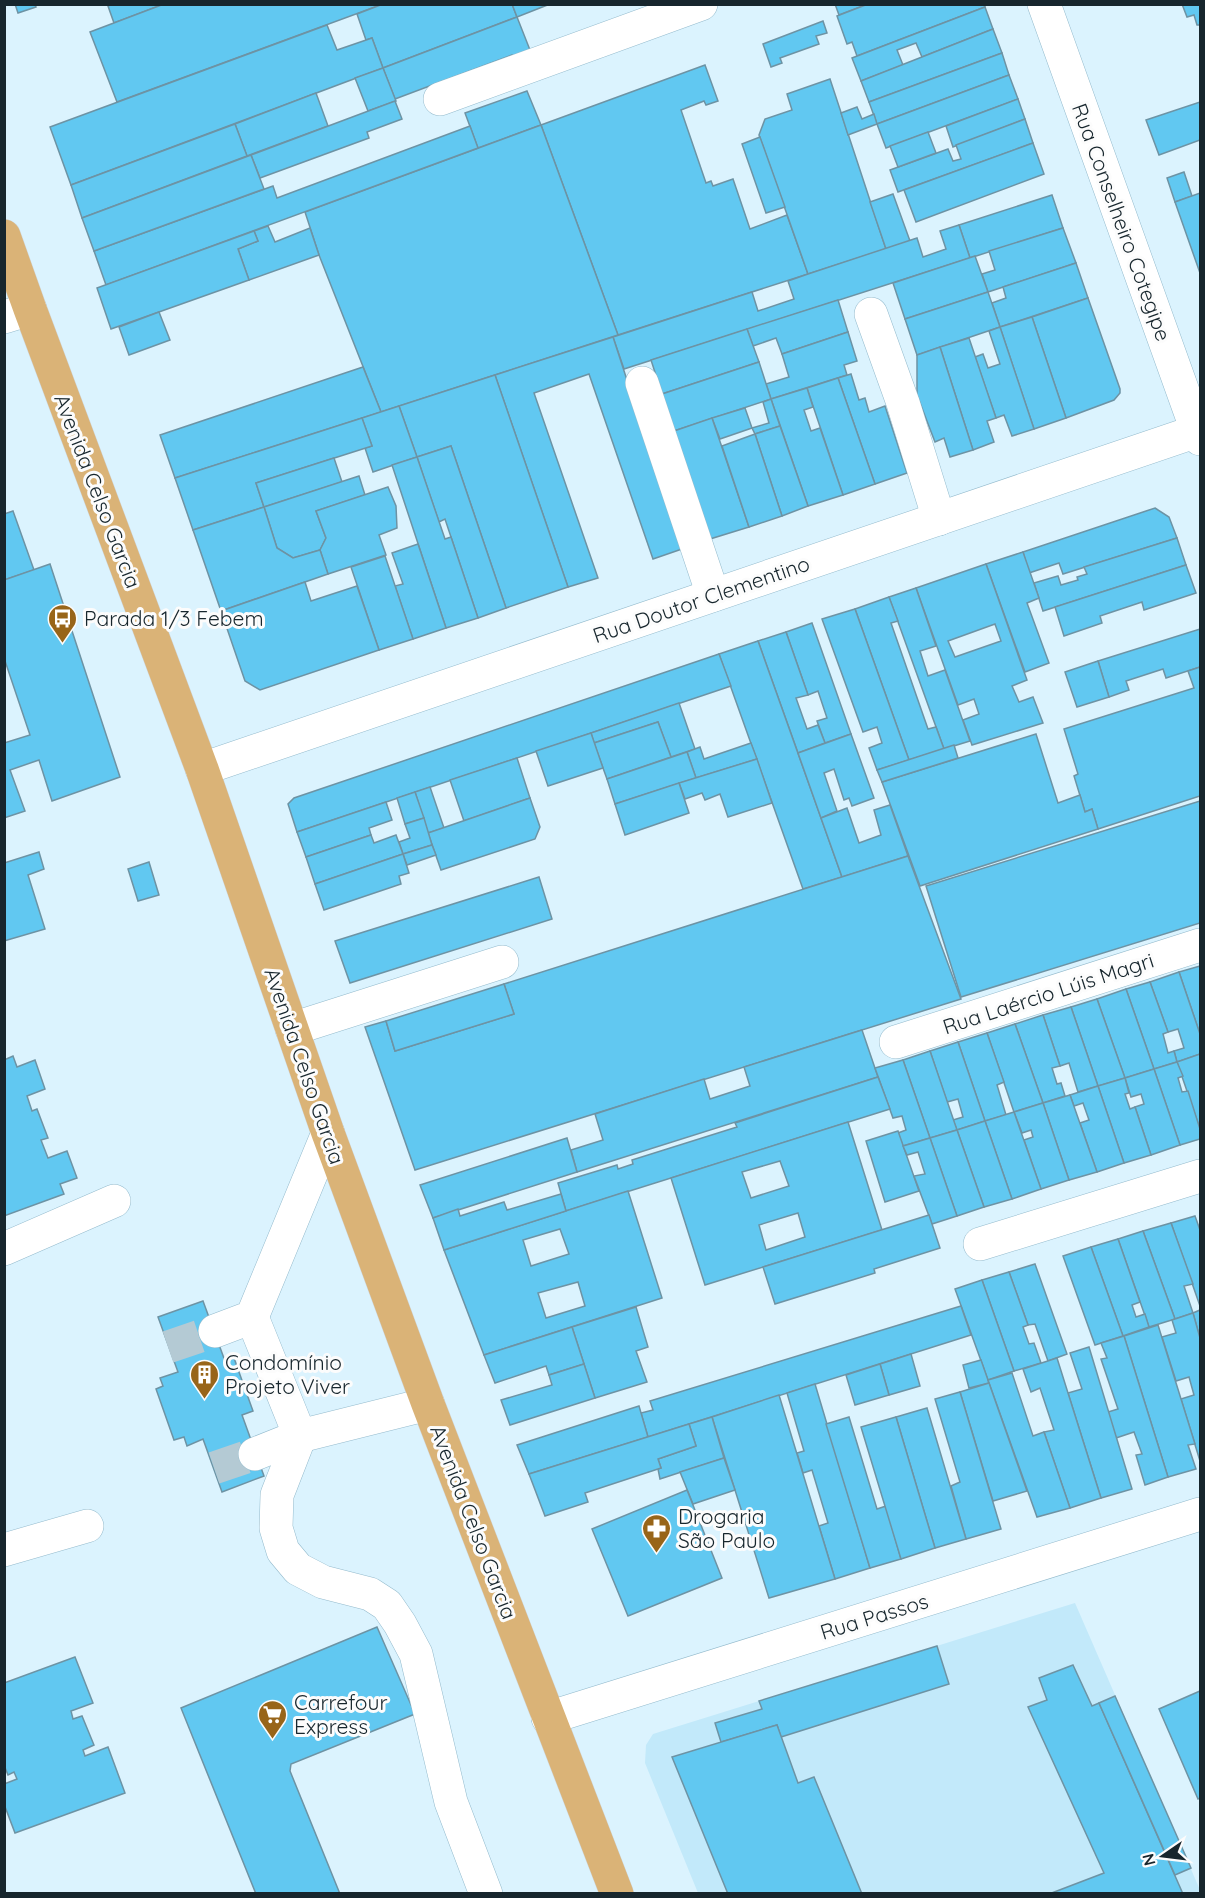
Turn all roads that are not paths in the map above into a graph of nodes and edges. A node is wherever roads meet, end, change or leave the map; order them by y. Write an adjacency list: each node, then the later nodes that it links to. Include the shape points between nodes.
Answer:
1 (701, 4): 3 (street)
2 (1044, 4): 8 (street, Rua Conselheiro Cotegipe)
3 (440, 99)
4 (4, 236): 5 (main road, Avenida Celso Garcia)
5 (17, 313): 11 (main road, Avenida Celso Garcia)
6 (871, 314): 9 (street)
7 (642, 383): 10 (street)
8 (1200, 433): 9 (street, Rua Doutor Clementino)
9 (939, 519): 10 (street, Rua Doutor Clementino)
10 (714, 595): 11 (street, Rua Doutor Clementino)
11 (202, 769): 14 (main road, Avenida Celso Garcia)
12 (1200, 945): 15 (street, Rua Laércio Lúis Magri)
13 (502, 962): 14 (street)
14 (292, 1029): 16 (main road, Avenida Celso Garcia)
15 (896, 1042)
16 (328, 1133): 21 (street); 23 (main road, Avenida Celso Garcia)
17 (1200, 1176): 19 (street)
18 (114, 1201): 20 (street)
19 (980, 1244)
20 (4, 1249)
21 (252, 1317): 22 (street); 24 (street)
22 (214, 1331)
23 (428, 1404): 24 (street); 29 (main road, Avenida Celso Garcia)
24 (300, 1436): 25 (street); 30 (street, via 277,1495 276,1527 283,1551 298,1569 323,1582 370,1594 387,1605 400,1624 416,1654 451,1802)
25 (255, 1454)
26 (1200, 1514): 29 (street, Rua Passos)
27 (87, 1526): 28 (street)
28 (4, 1550)
29 (548, 1718): 31 (main road, Avenida Celso Garcia)
30 (486, 1893)
31 (617, 1893)

